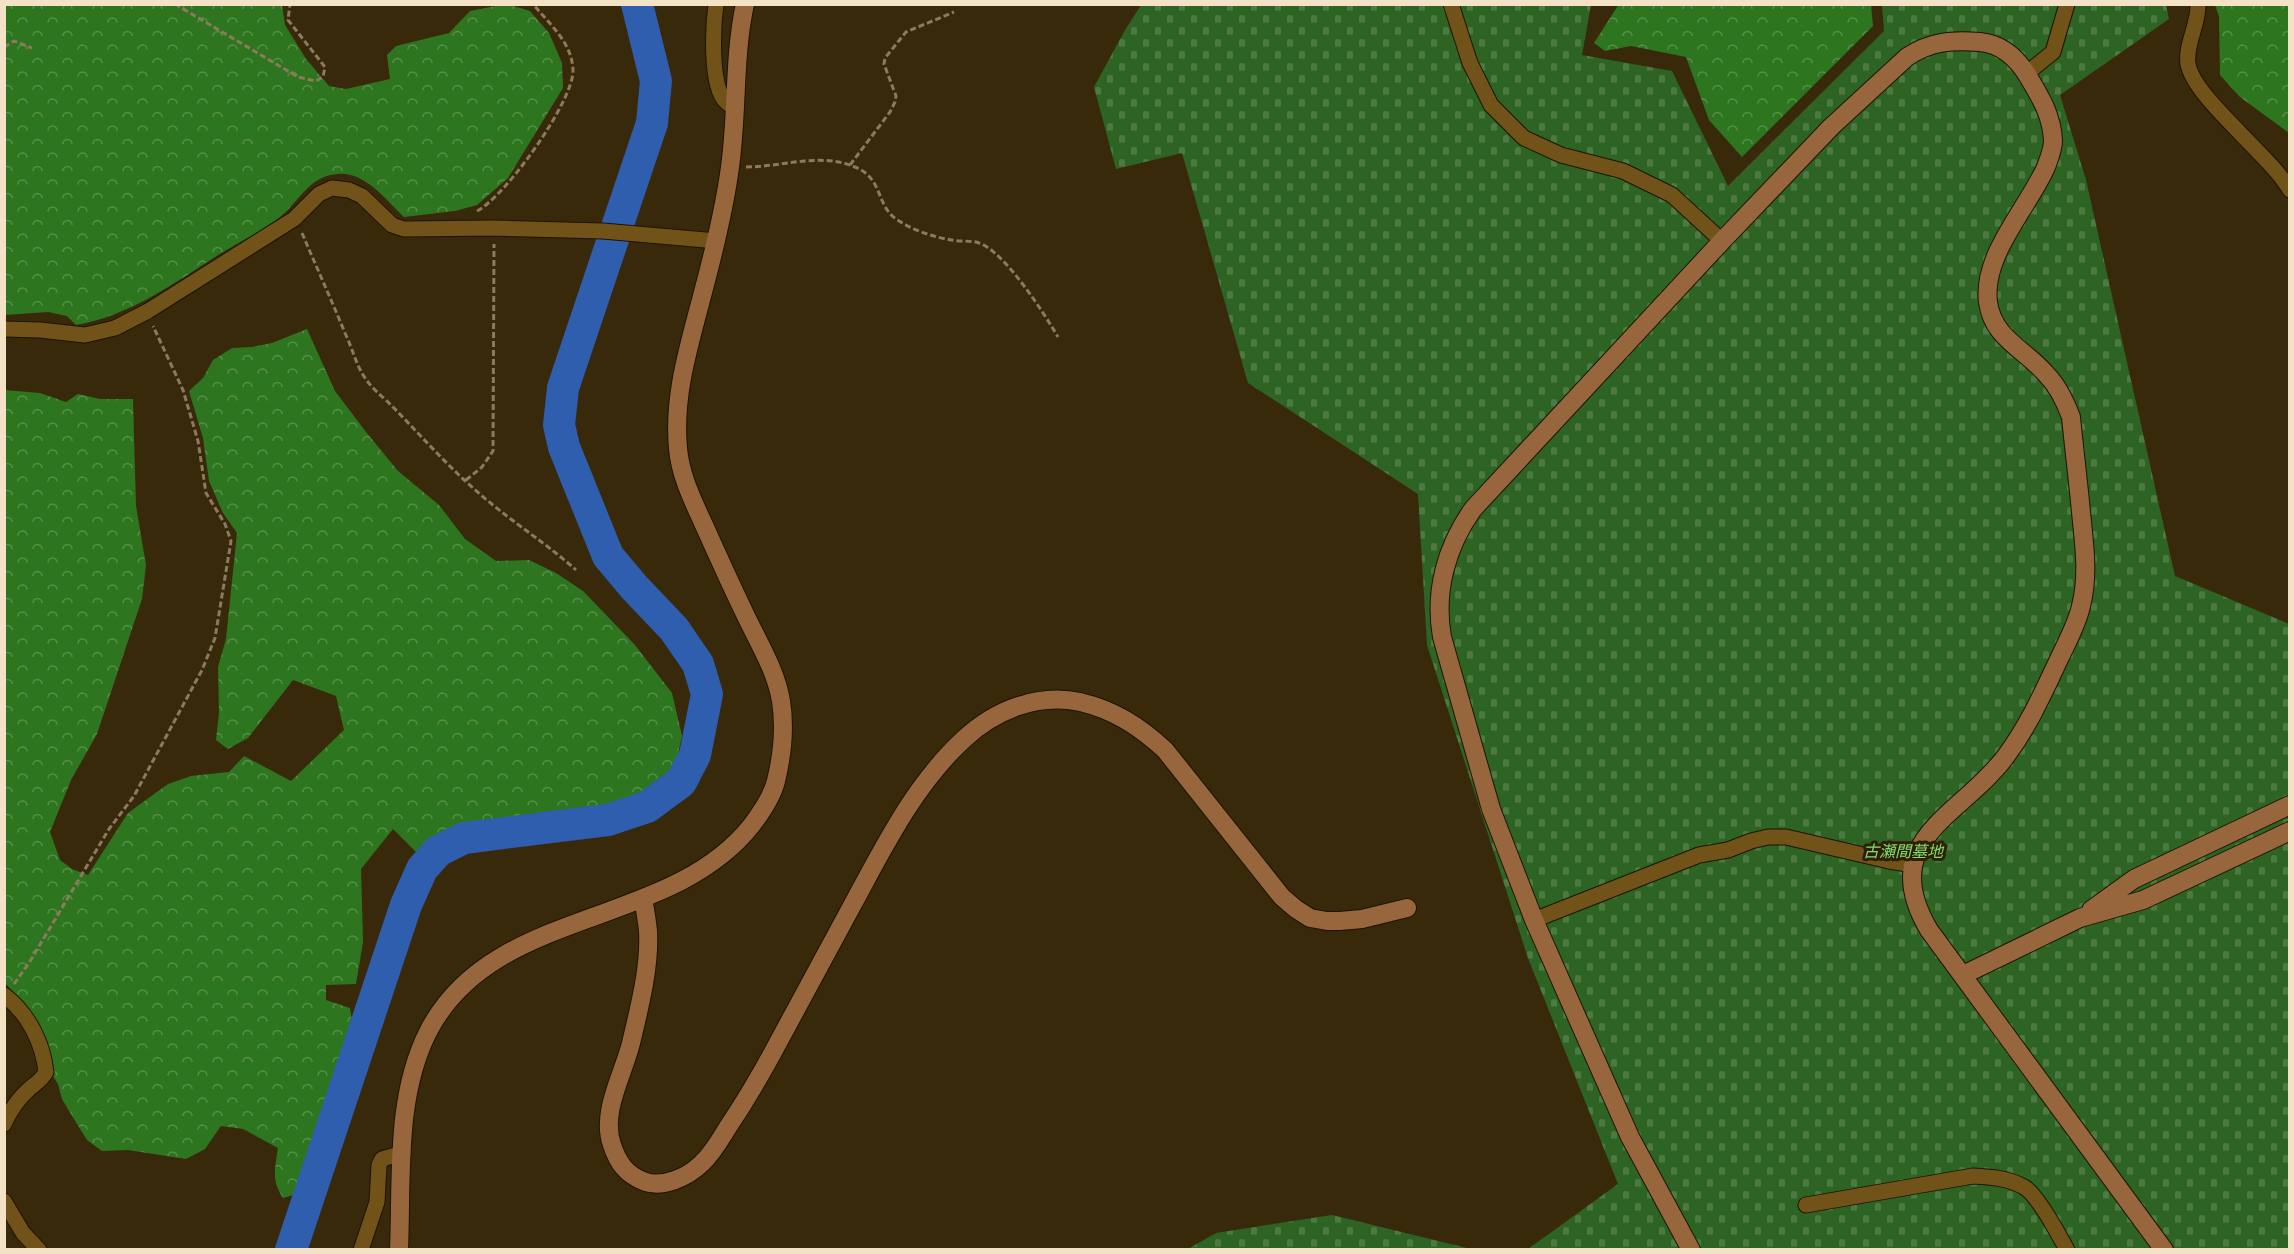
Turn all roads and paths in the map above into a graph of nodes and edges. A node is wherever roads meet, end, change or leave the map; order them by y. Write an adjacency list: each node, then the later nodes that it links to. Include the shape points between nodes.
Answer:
1 (175, 4): 2 (path, via 298,77 315,81 323,76 324,67 288,20)
2 (290, 4)
3 (533, 4): 18 (path, via 566,44 573,69 572,83 518,174 487,207 462,219)
4 (716, 4): 13 (street, via 715,75 724,100)
5 (745, 4): 13 (street)
6 (1451, 4): 21 (street, via 1470,63 1491,105 1524,138 1561,156 1623,171 1672,195)
7 (2067, 4): 12 (street, via 2053,52)
8 (2198, 4): 16 (street, via 2188,50 2192,75)
9 (954, 12): 14 (path, via 906,32 885,58 895,102)
10 (4, 47): 11 (path, via 14,40)
11 (32, 48)
12 (2026, 74): 21 (street, via 2008,52 1987,43 1950,40 1919,48 1830,127); 29 (street, via 2047,110 2053,143 2040,181 1995,258 1989,276 1988,304 1997,330 2045,372 2065,400 2071,417 2086,583 2074,625 2036,710 2005,757 1926,834)
13 (736, 109): 15 (street)
14 (850, 165): 15 (path, via 823,160 748,168); 24 (path, via 873,180 893,217 951,240 979,243 998,254)
15 (730, 166): 20 (street)
16 (2289, 190)
17 (294, 219): 18 (street, via 319,194 332,188 362,196 392,225 404,229); 22 (street); 25 (path, via 358,370 371,388)
18 (455, 228): 19 (street)
19 (494, 228): 20 (street, via 603,231); 25 (path, via 493,451 482,467)
20 (717, 241): 30 (street, via 684,363 677,416 678,452 696,507 775,682 781,700 782,744 776,784 761,813 741,838 707,867)
21 (1722, 241): 33 (street, via 1473,509 1449,552 1439,593 1442,637 1491,809)
22 (147, 312): 23 (street, via 115,328 85,335); 35 (path, via 183,390 198,441 206,493 231,541 215,638 134,796 109,829 29,963)
23 (4, 329)
24 (1058, 337)
25 (465, 480): 26 (path)
26 (576, 570)
27 (2289, 806): 32 (street, via 2134,879)
28 (2289, 831): 32 (street, via 2143,900)
29 (1914, 865): 33 (street, via 1786,837 1768,837 1699,855); 34 (street, via 1912,883 1920,914)
30 (643, 898): 31 (street, via 648,959 632,1042 608,1126 610,1142 626,1172 652,1185 690,1173 712,1151 757,1083 892,832 927,781 964,738 1019,706 1049,699 1068,700 1107,710 1146,732 1165,750 1282,897 1310,918 1362,919); 37 (street, via 530,942 483,968 462,986 428,1030 414,1065 406,1100)
31 (1407, 908)
32 (2080, 918): 34 (street)
33 (1534, 920): 43 (street, via 1630,1137)
34 (1963, 975): 45 (street)
35 (5, 995): 36 (street, via 27,1018 37,1037 46,1072 11,1110)
36 (4, 1124)
37 (403, 1153): 41 (street, via 382,1159 377,1202); 42 (street)
38 (4, 1201): 40 (street, via 23,1233)
39 (1806, 1205): 44 (street, via 1973,1176 1999,1177 2026,1188)
40 (39, 1250)
41 (361, 1250)
42 (399, 1250)
43 (1691, 1250)
44 (2067, 1250)
45 (2164, 1250)

